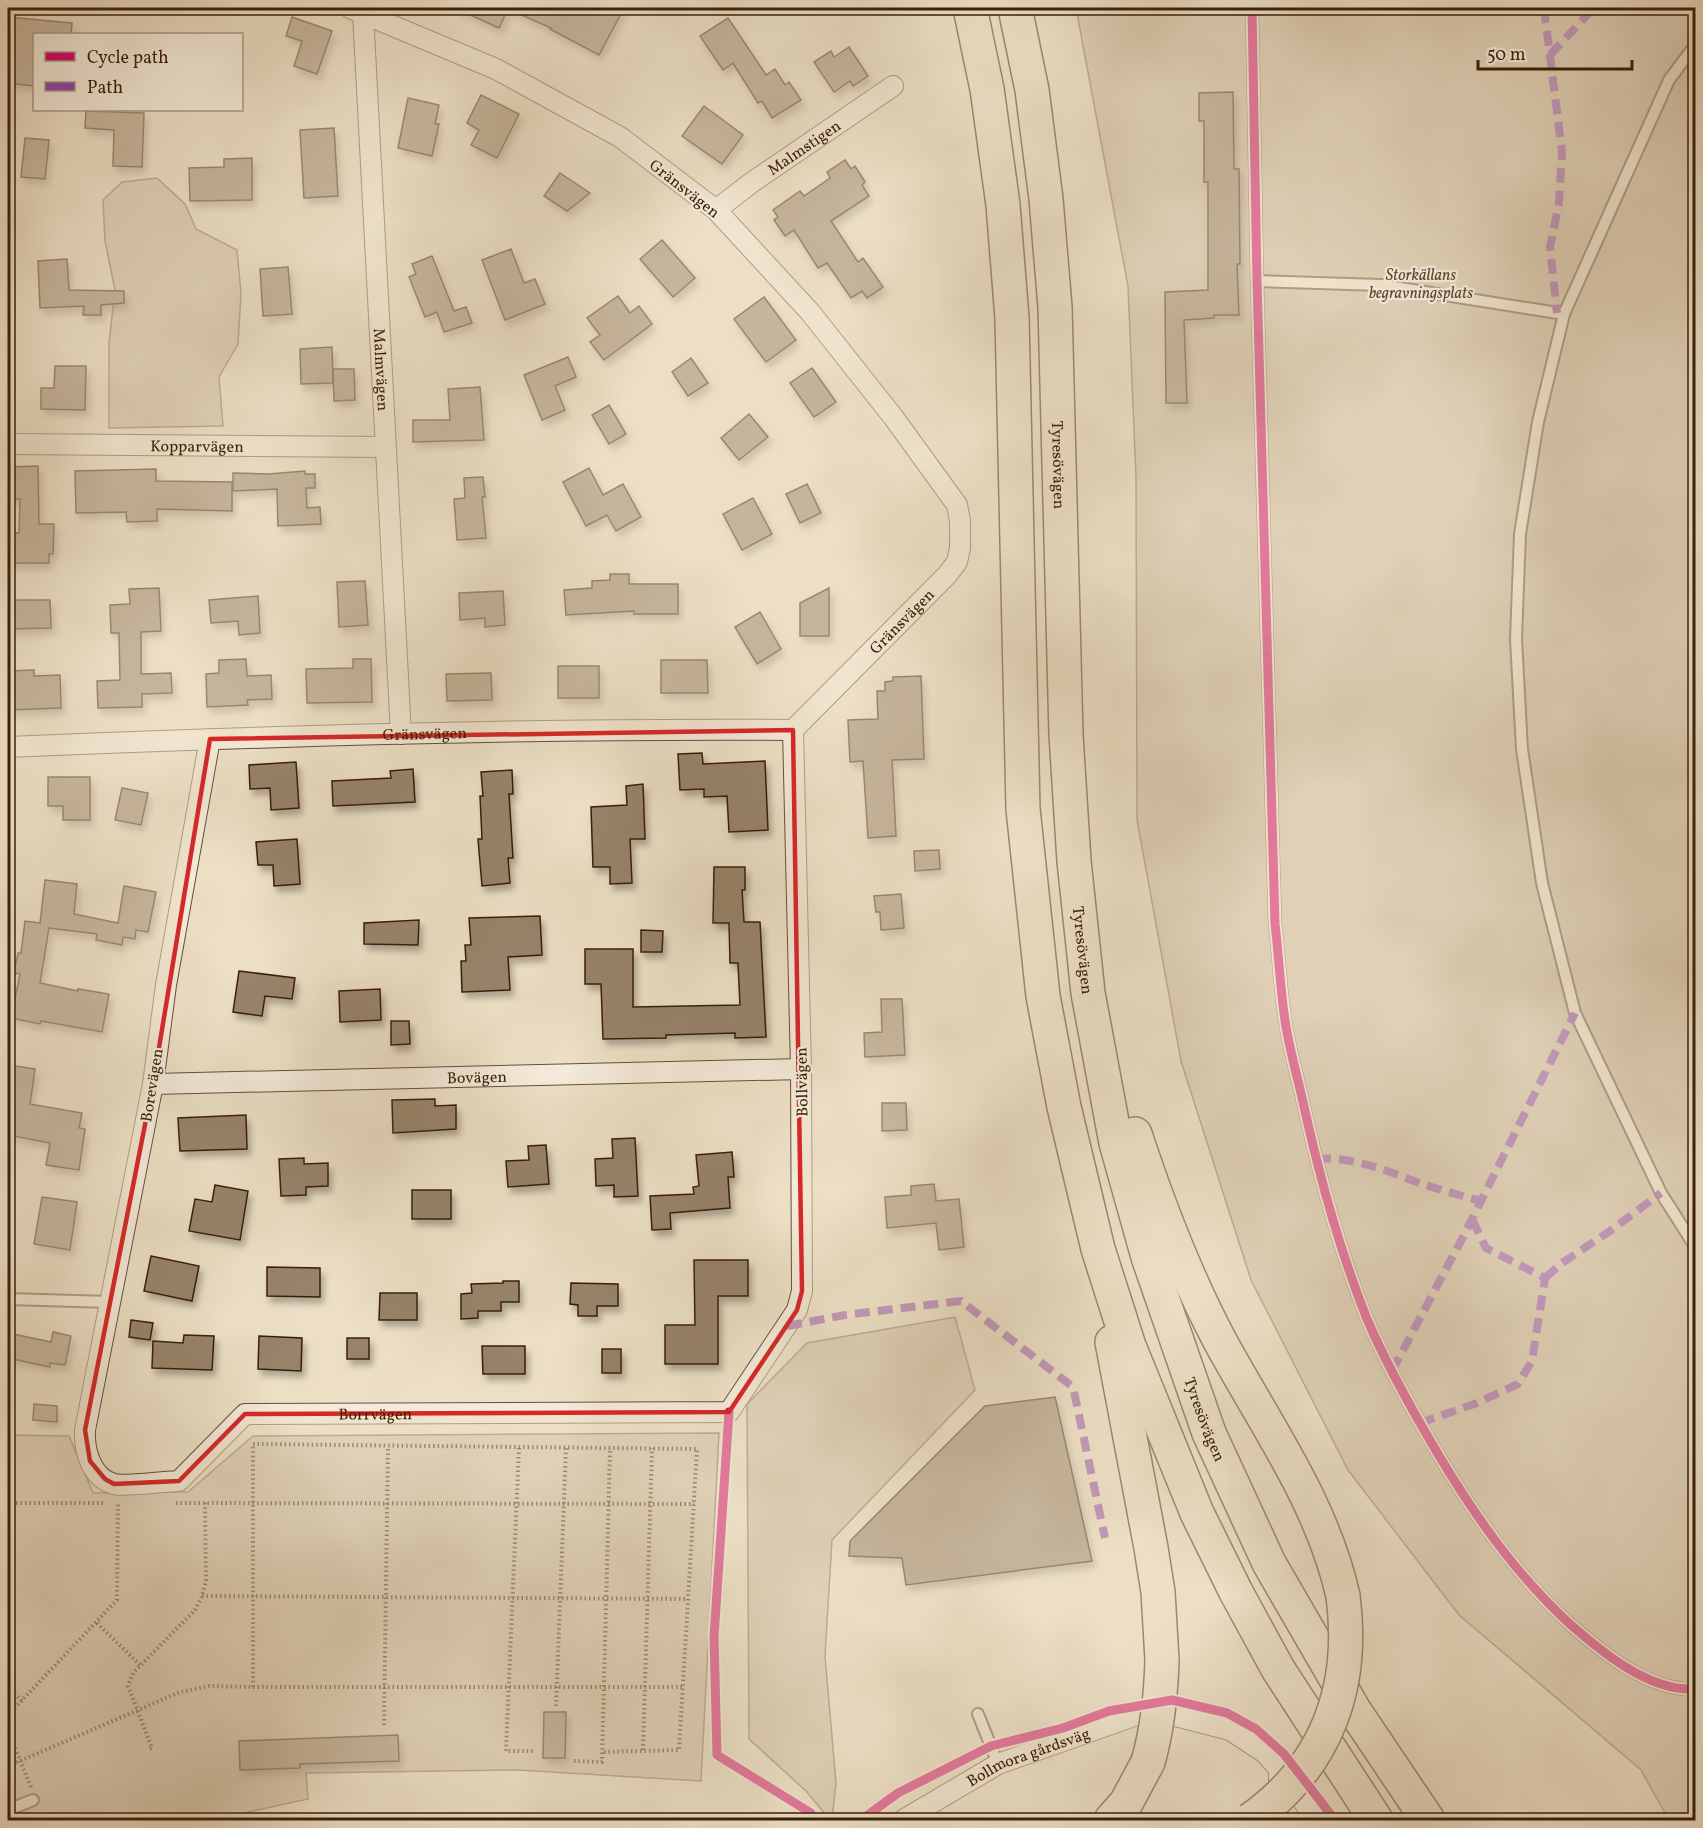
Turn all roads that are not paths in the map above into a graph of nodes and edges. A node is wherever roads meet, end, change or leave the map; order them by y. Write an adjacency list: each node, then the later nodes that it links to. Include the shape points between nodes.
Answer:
1 (970, 8): 20 (highway, via 987,88 1003,205 1012,318 1023,809 1043,996 1064,1107)
2 (1015, 8): 16 (highway, Tyresövägen, via 1032,90 1055,307 1066,735)
3 (1252, 8): 8 (lane)
4 (360, 9): 7 (street, Gränsvägen, via 496,69 620,137); 11 (street, Malmvägen)
5 (1695, 44): 9 (lane, via 1669,80)
6 (893, 86): 7 (street, Malmstigen)
7 (716, 210): 12 (street, Gränsvägen, via 810,312 894,418 957,505 960,521 960,548 953,569)
8 (1257, 281): 9 (lane, via 1381,285); 25 (lane, via 1275,924 1285,1022 1316,1159 1344,1255 1368,1319 1420,1423 1465,1499 1520,1572 1550,1606 1620,1664 1655,1682)
9 (1564, 314): 19 (lane, via 1538,422 1520,534 1516,639 1522,749 1542,883 1575,1013 1661,1193)
10 (8, 444): 11 (street, Kopparvägen)
11 (385, 447): 13 (street, Malmvägen)
12 (793, 730): 13 (street, Gränsvägen); 17 (street, Bollvägen)
13 (401, 734): 14 (street, Gränsvägen)
14 (210, 739): 15 (street, Gränsvägen); 18 (street, Borevägen, via 166,985)
15 (8, 747)
16 (1088, 993): 37 (highway, bridge, via 1146,1167 1194,1287 1308,1495 1343,1596 1344,1658 1333,1716 1307,1766); 40 (highway, Tyresövägen, via 1116,1143 1148,1257 1209,1433 1269,1563 1354,1710)
17 (801, 1069): 18 (street, Bovägen); 23 (street, Bollvägen, via 802,1291 797,1310)
18 (153, 1084): 22 (street, Borevägen)
19 (1695, 1248)
20 (1098, 1249): 36 (highway, bridge, via 1114,1357 1155,1570 1162,1660 1159,1713 1148,1762 1126,1803); 39 (highway, via 1129,1346 1197,1513 1278,1669)
21 (8, 1299): 22 (lane)
22 (110, 1302): 24 (street, Borevägen)
23 (729, 1412): 24 (street, Borrvägen, via 246,1414 179,1481 114,1484 90,1461)
24 (86, 1430)
25 (1695, 1689)
26 (978, 1714): 29 (lane)
27 (1137, 1715): 29 (street, Bollmora gårdsväg)
28 (1172, 1715): 30 (street, via 1230,1730 1265,1753)
29 (998, 1764): 34 (street, Bollmora gårdsväg)
30 (1279, 1768): 31 (street); 38 (street)
31 (1279, 1793)
32 (33, 1795): 33 (lane)
33 (8, 1810)
34 (923, 1814): 35 (street, Bollmora gårdsväg)
35 (903, 1821)
36 (1111, 1821)
37 (1250, 1821)
38 (1317, 1821)
39 (1376, 1821)
40 (1428, 1821)

